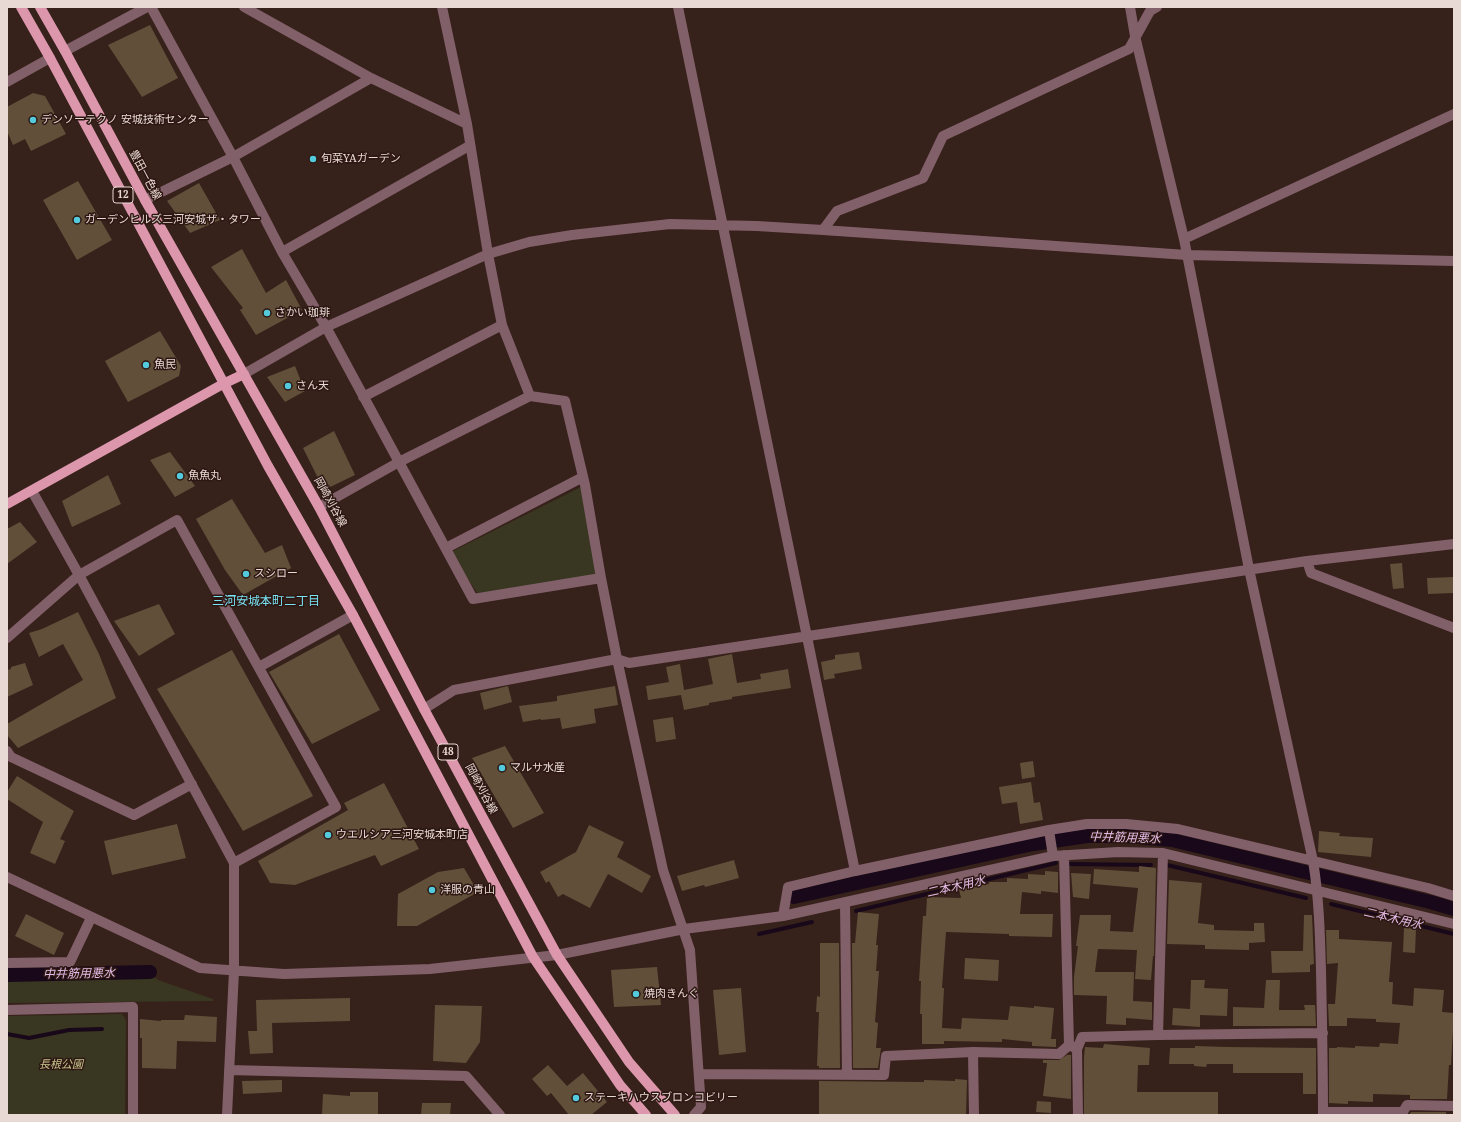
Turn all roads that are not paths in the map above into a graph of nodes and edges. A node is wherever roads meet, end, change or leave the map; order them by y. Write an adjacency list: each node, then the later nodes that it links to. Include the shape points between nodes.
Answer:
1 (21, 7): 12 (main road, 12)
2 (40, 7): 11 (main road, 豊田一色線 / 12)
3 (147, 7): 11 (street)
4 (151, 7): 18 (street)
5 (244, 7): 13 (street)
6 (442, 7): 16 (street)
7 (678, 7): 20 (street)
8 (1130, 7): 10 (street)
9 (1157, 7): 10 (street, via 1150,11)
10 (1136, 36): 21 (street, via 1129,49 943,136 923,178 838,211); 22 (street)
11 (65, 51): 19 (main road, 豊田一色線 / 12)
12 (50, 58): 14 (street); 30 (main road, 12)
13 (371, 78): 16 (street); 18 (street)
14 (7, 82)
15 (1454, 114): 22 (street)
16 (467, 124): 17 (street)
17 (470, 146): 23 (street); 24 (street)
18 (233, 157): 19 (street); 23 (street)
19 (145, 200): 29 (main road, 豊田一色線 / 12)
20 (724, 226): 21 (street); 24 (street, via 670,224 580,234 529,242); 46 (street)
21 (823, 230): 25 (street)
22 (1184, 239): 25 (street)
23 (282, 252): 28 (street)
24 (488, 254): 27 (street); 28 (street)
25 (1187, 255): 26 (street); 41 (street)
26 (1454, 261)
27 (502, 325): 31 (street); 32 (street)
28 (326, 327): 29 (street); 32 (street)
29 (244, 374): 30 (main road); 37 (main road, 岡崎刈谷線 / 48)
30 (223, 384): 35 (main road); 44 (main road, 48)
31 (530, 396): 33 (street); 34 (street, via 565,400)
32 (363, 397): 33 (street)
33 (399, 462): 37 (street); 39 (street)
34 (583, 477): 39 (street); 43 (street)
35 (32, 491): 36 (main road); 42 (street)
36 (7, 504)
37 (319, 507): 50 (main road, 岡崎刈谷線 / 48)
38 (1454, 544): 40 (street)
39 (446, 548): 43 (street, via 473,599)
40 (1307, 561): 41 (street); 45 (street, via 1310,573)
41 (1249, 569): 46 (street); 57 (street)
42 (79, 575): 47 (street); 49 (street, via 177,520); 52 (street)
43 (601, 578): 48 (street)
44 (352, 615): 49 (street); 69 (main road, 48)
45 (1454, 628)
46 (807, 637): 48 (street, via 629,663); 59 (street)
47 (7, 638)
48 (617, 659): 50 (street, via 454,690); 67 (street, via 663,870)
49 (259, 667): 58 (street, via 336,807)
50 (424, 709): 68 (main road, 岡崎刈谷線 / 48)
51 (8, 758): 52 (street, via 134,815)
52 (192, 784): 58 (street)
53 (1049, 830): 56 (street); 57 (street, via 1087,824 1126,824 1178,829); 59 (street)
54 (1163, 853): 55 (street); 61 (street); 74 (street)
55 (1064, 855): 56 (street); 75 (street)
56 (1053, 856): 63 (street)
57 (1313, 861): 61 (street); 62 (street)
58 (234, 863): 71 (street)
59 (855, 871): 64 (street, via 788,887)
60 (7, 877): 65 (street)
61 (1318, 890): 66 (street); 73 (street)
62 (1454, 896)
63 (845, 902): 64 (street); 79 (street)
64 (783, 916): 67 (street)
65 (91, 918): 70 (street, via 70,962); 71 (street, via 200,968)
66 (1454, 924)
67 (684, 929): 68 (street); 78 (street, via 690,950)
68 (557, 955): 69 (street); 86 (main road, 岡崎刈谷線 / 48, via 629,1062)
69 (533, 957): 71 (street, via 430,969 284,974); 85 (main road, 48, via 620,1085)
70 (7, 963)
71 (234, 971): 77 (street)
72 (7, 1010): 82 (street, via 133,1007)
73 (1323, 1033): 74 (street); 81 (street)
74 (1158, 1035): 75 (street, via 1082,1037)
75 (1073, 1047): 76 (street, via 1059,1054); 89 (street)
76 (973, 1052): 79 (street, via 886,1056 884,1075); 88 (street)
77 (229, 1070): 83 (street); 84 (street, via 466,1076)
78 (699, 1074): 79 (street); 87 (street, via 701,1107)
79 (847, 1075)
80 (1454, 1106): 81 (street, via 1407,1105 1403,1112)
81 (1323, 1113)
82 (133, 1115)
83 (227, 1115)
84 (500, 1115)
85 (646, 1115)
86 (675, 1115)
87 (694, 1115)
88 (974, 1115)
89 (1078, 1115)

